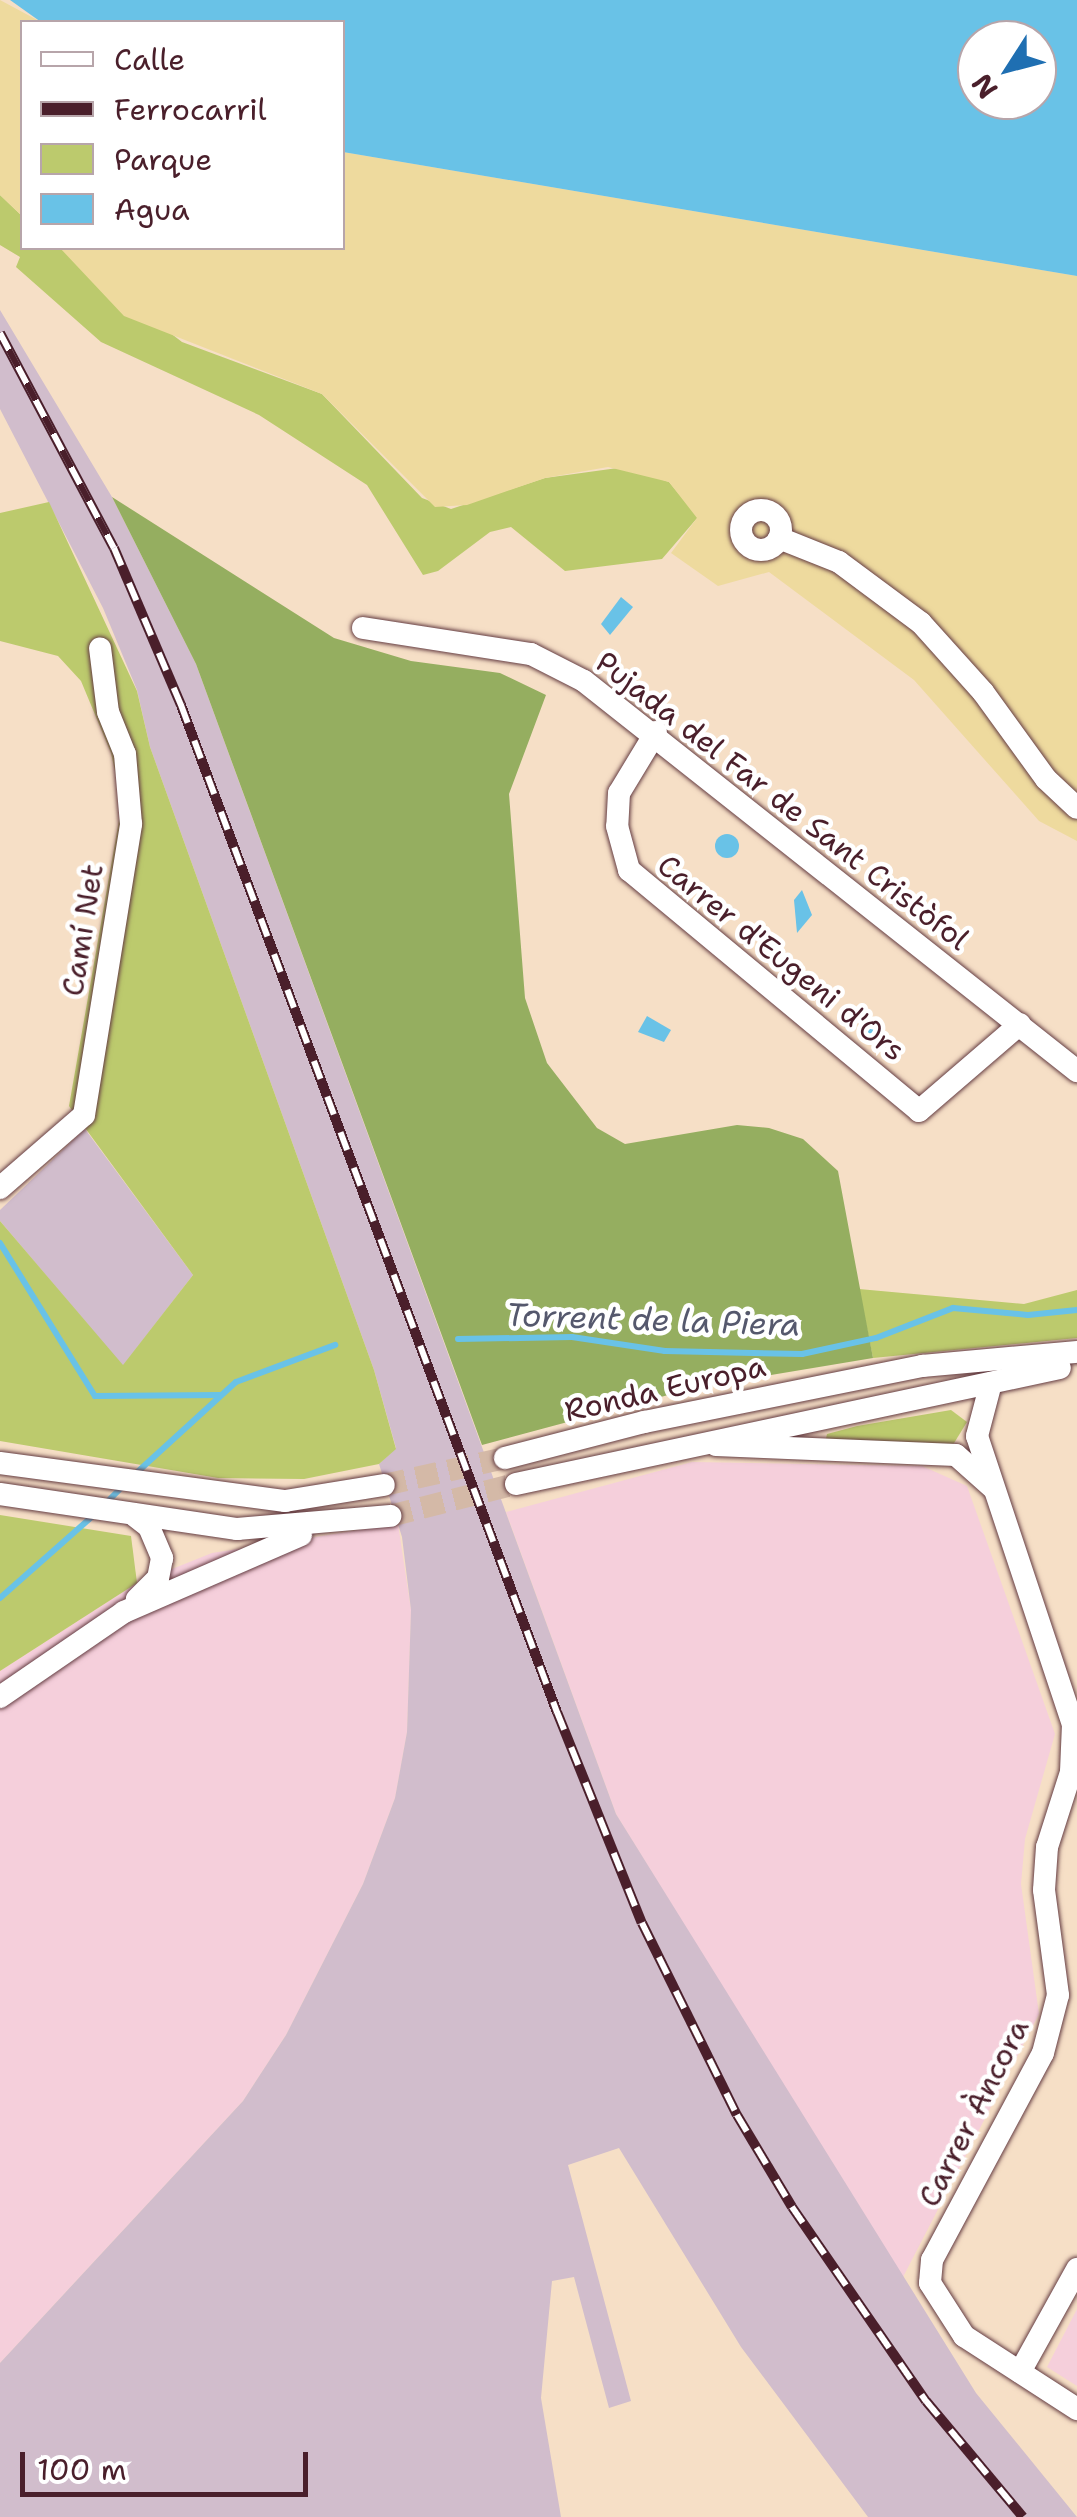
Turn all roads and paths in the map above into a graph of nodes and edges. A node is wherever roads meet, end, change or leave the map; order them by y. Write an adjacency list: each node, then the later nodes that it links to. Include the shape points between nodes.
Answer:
1 (779, 538): 5 (street, via 839,562 920,623)
2 (363, 628): 4 (street, Pujada del Far de Sant Cristòfol, via 530,654 584,681)
3 (100, 648): 8 (street, Camí Net, via 108,712 125,754 131,824 84,1115)
4 (656, 732): 6 (street, Pujada del Far de Sant Cristòfol); 6 (street, Carrer d'Eugeni d'Ors, via 622,778 619,793 617,826 629,870 920,1111)
5 (1077, 808)
6 (1020, 1024): 7 (street, Pujada del Far de Sant Cristòfol)
7 (1077, 1072)
8 (0, 1188)
9 (1077, 1352): 15 (street, Ronda Europa, via 922,1366 644,1422)
10 (1077, 1367): 11 (street, Ronda Europa)
11 (991, 1382): 12 (street); 13 (street, Ronda Europa)
12 (977, 1436): 14 (street); 19 (street, Carrer Àncora)
13 (683, 1444): 14 (street); 17 (street, Ronda Europa)
14 (956, 1455): 19 (street)
15 (505, 1458)
16 (0, 1463): 18 (street, via 285,1501)
17 (516, 1484)
18 (384, 1486)
19 (994, 1488): 27 (street, Carrer Àncora, via 1072,1724 1072,1762 1047,1847 1044,1890 1058,1995 1043,2053 932,2260 930,2283 964,2336)
20 (0, 1494): 21 (street)
21 (132, 1515): 23 (street, via 237,1529); 24 (street, via 149,1527 162,1558 158,1578)
22 (390, 1516): 23 (street)
23 (323, 1526): 24 (street)
24 (124, 1612): 25 (street)
25 (0, 1697)
26 (1077, 2269): 27 (street)
27 (1020, 2372): 28 (street, Carrer Àncora)
28 (1077, 2409)

